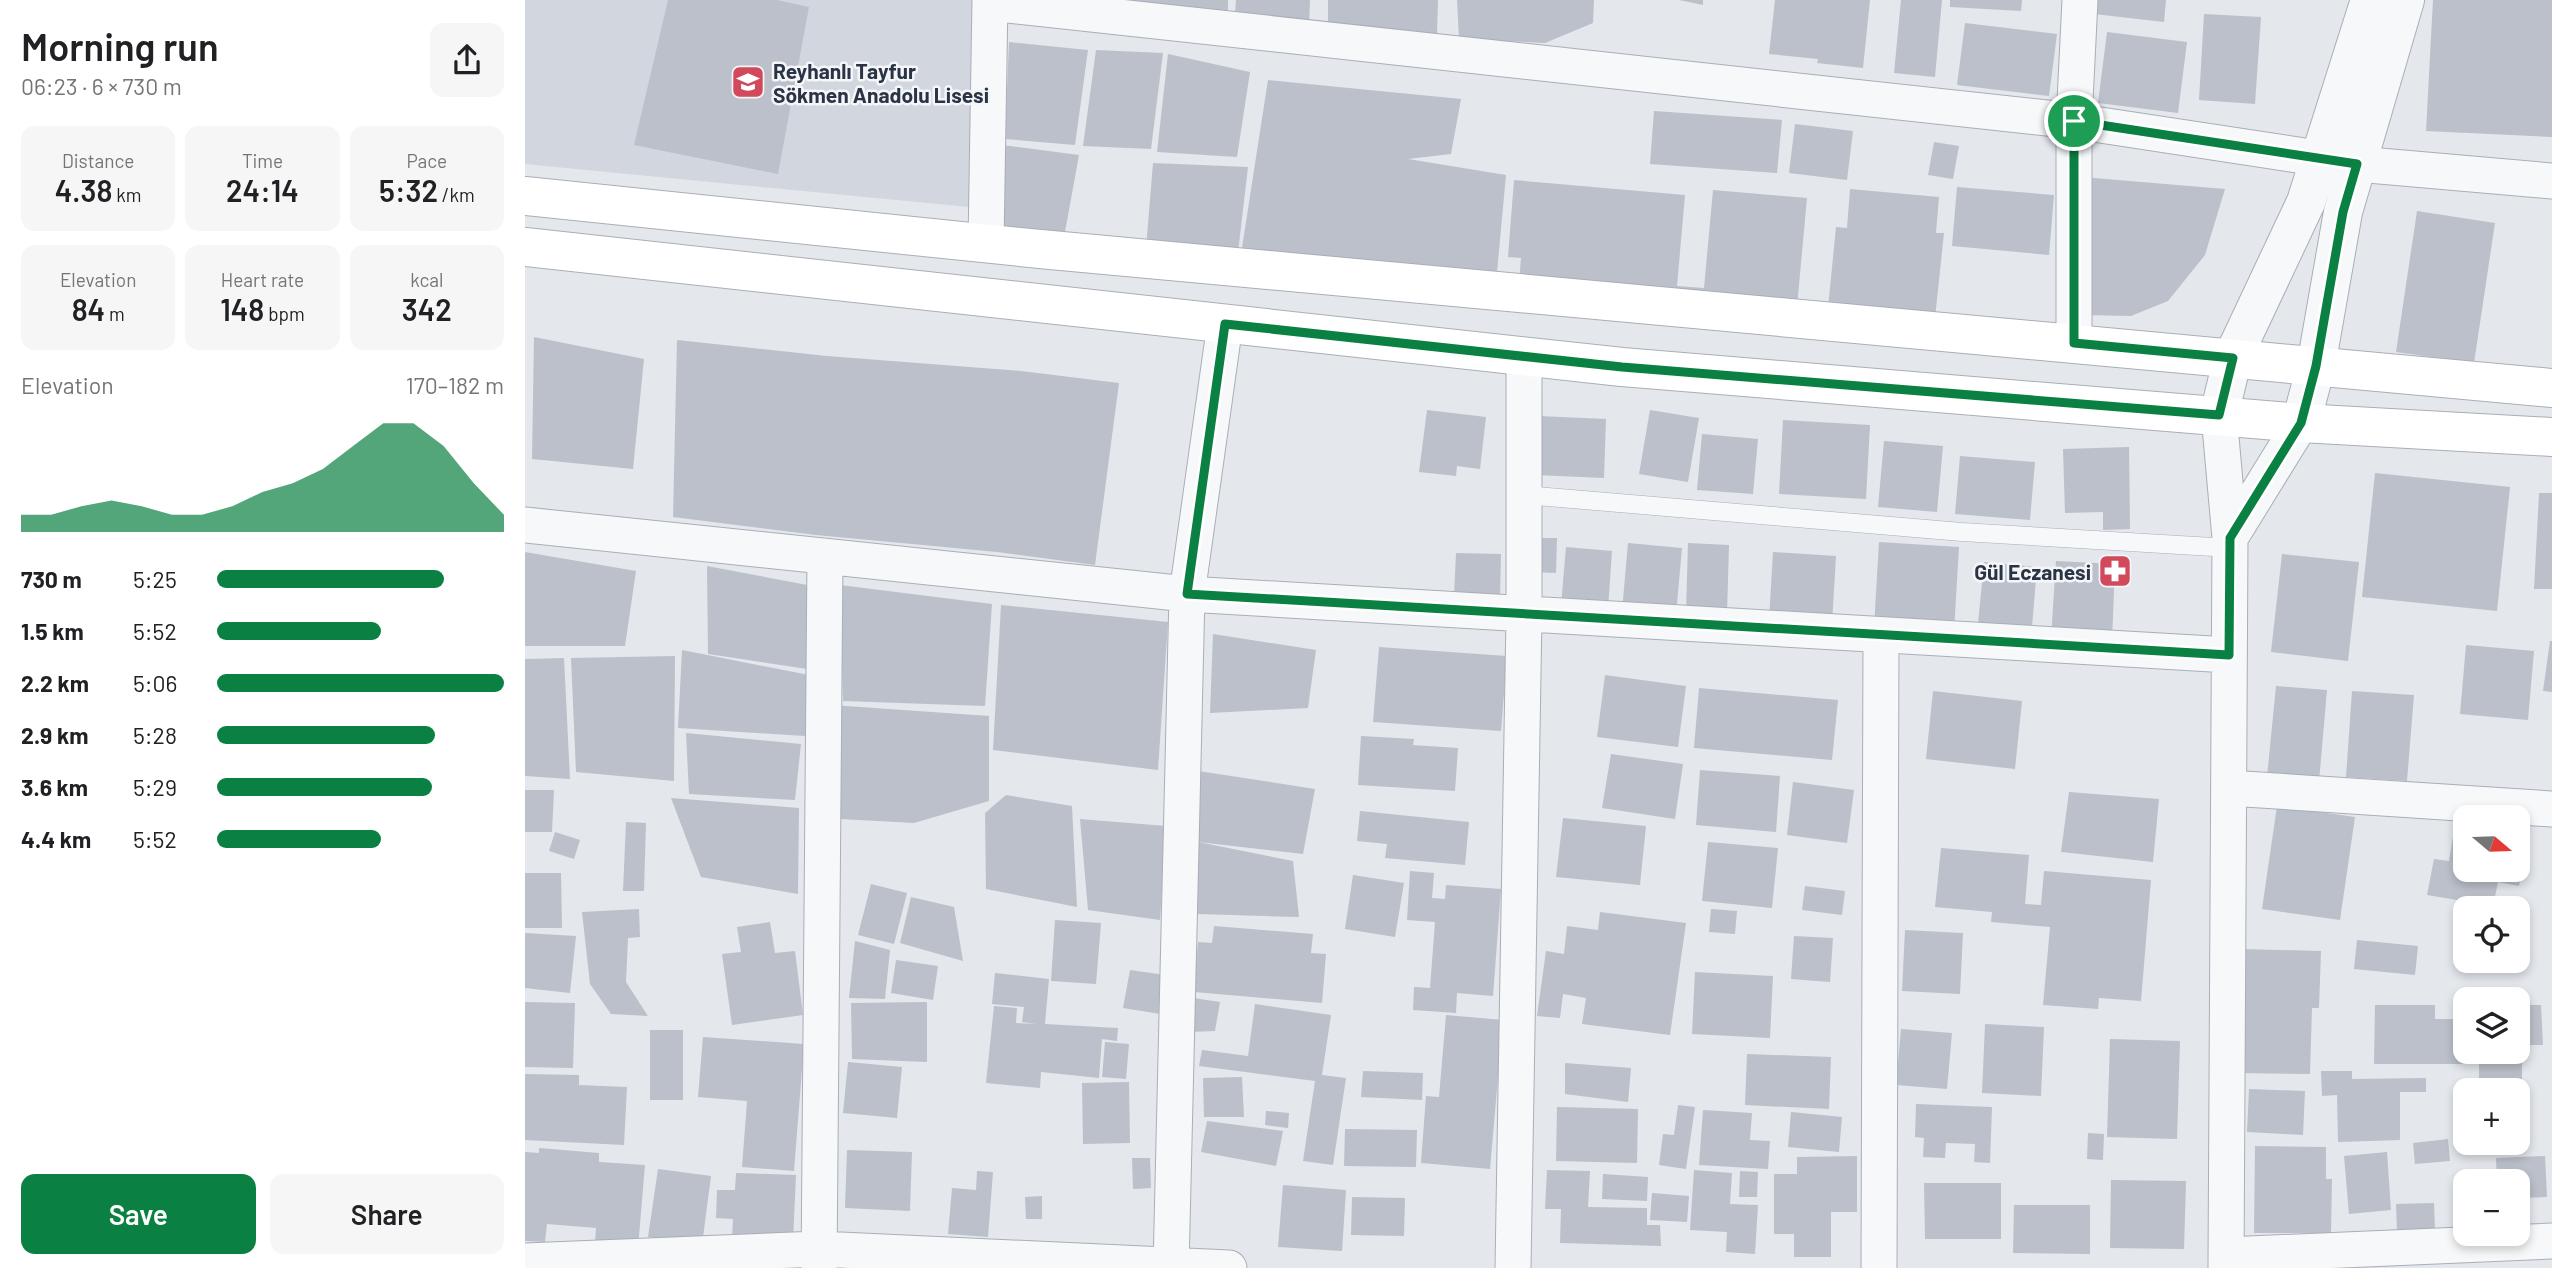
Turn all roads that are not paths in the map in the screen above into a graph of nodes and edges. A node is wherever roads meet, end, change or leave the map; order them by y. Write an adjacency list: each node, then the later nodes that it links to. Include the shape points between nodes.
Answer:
1 (2080, 0): 5 (street)
2 (2370, 0): 6 (street)
3 (2405, 0): 6 (street)
4 (990, 2): 5 (street); 9 (street)
5 (2074, 121): 6 (street); 12 (street)
6 (2339, 161): 7 (street); 14 (street, via 2307,202); 15 (street, via 2343,212)
7 (2552, 181)
8 (525, 196): 9 (main road)
9 (986, 243): 12 (main road)
10 (525, 247): 11 (main road)
11 (1225, 324): 13 (main road); 24 (street)
12 (2074, 343): 14 (main road)
13 (1524, 356): 17 (main road); 20 (street)
14 (2233, 358): 15 (main road); 17 (street)
15 (2316, 366): 16 (main road); 18 (street)
16 (2552, 388)
17 (2219, 415): 18 (main road); 22 (street)
18 (2301, 423): 19 (main road); 22 (street)
19 (2552, 438)
20 (1524, 495): 22 (lane, via 1962,532); 25 (street)
21 (525, 526): 23 (street)
22 (2230, 543): 27 (street)
23 (825, 557): 24 (street); 31 (street)
24 (1187, 594): 25 (street); 34 (street)
25 (1524, 615): 26 (street); 36 (street)
26 (1881, 635): 27 (street); 37 (street)
27 (2229, 655): 28 (street)
28 (2229, 788): 29 (street); 33 (street)
29 (2552, 809)
30 (2552, 1241): 33 (street)
31 (819, 1259): 32 (street); 34 (street)
32 (525, 1261)
33 (2226, 1262)
34 (1171, 1267): 35 (street)
35 (1229, 1268)
36 (1513, 1268)
37 (1879, 1268)

